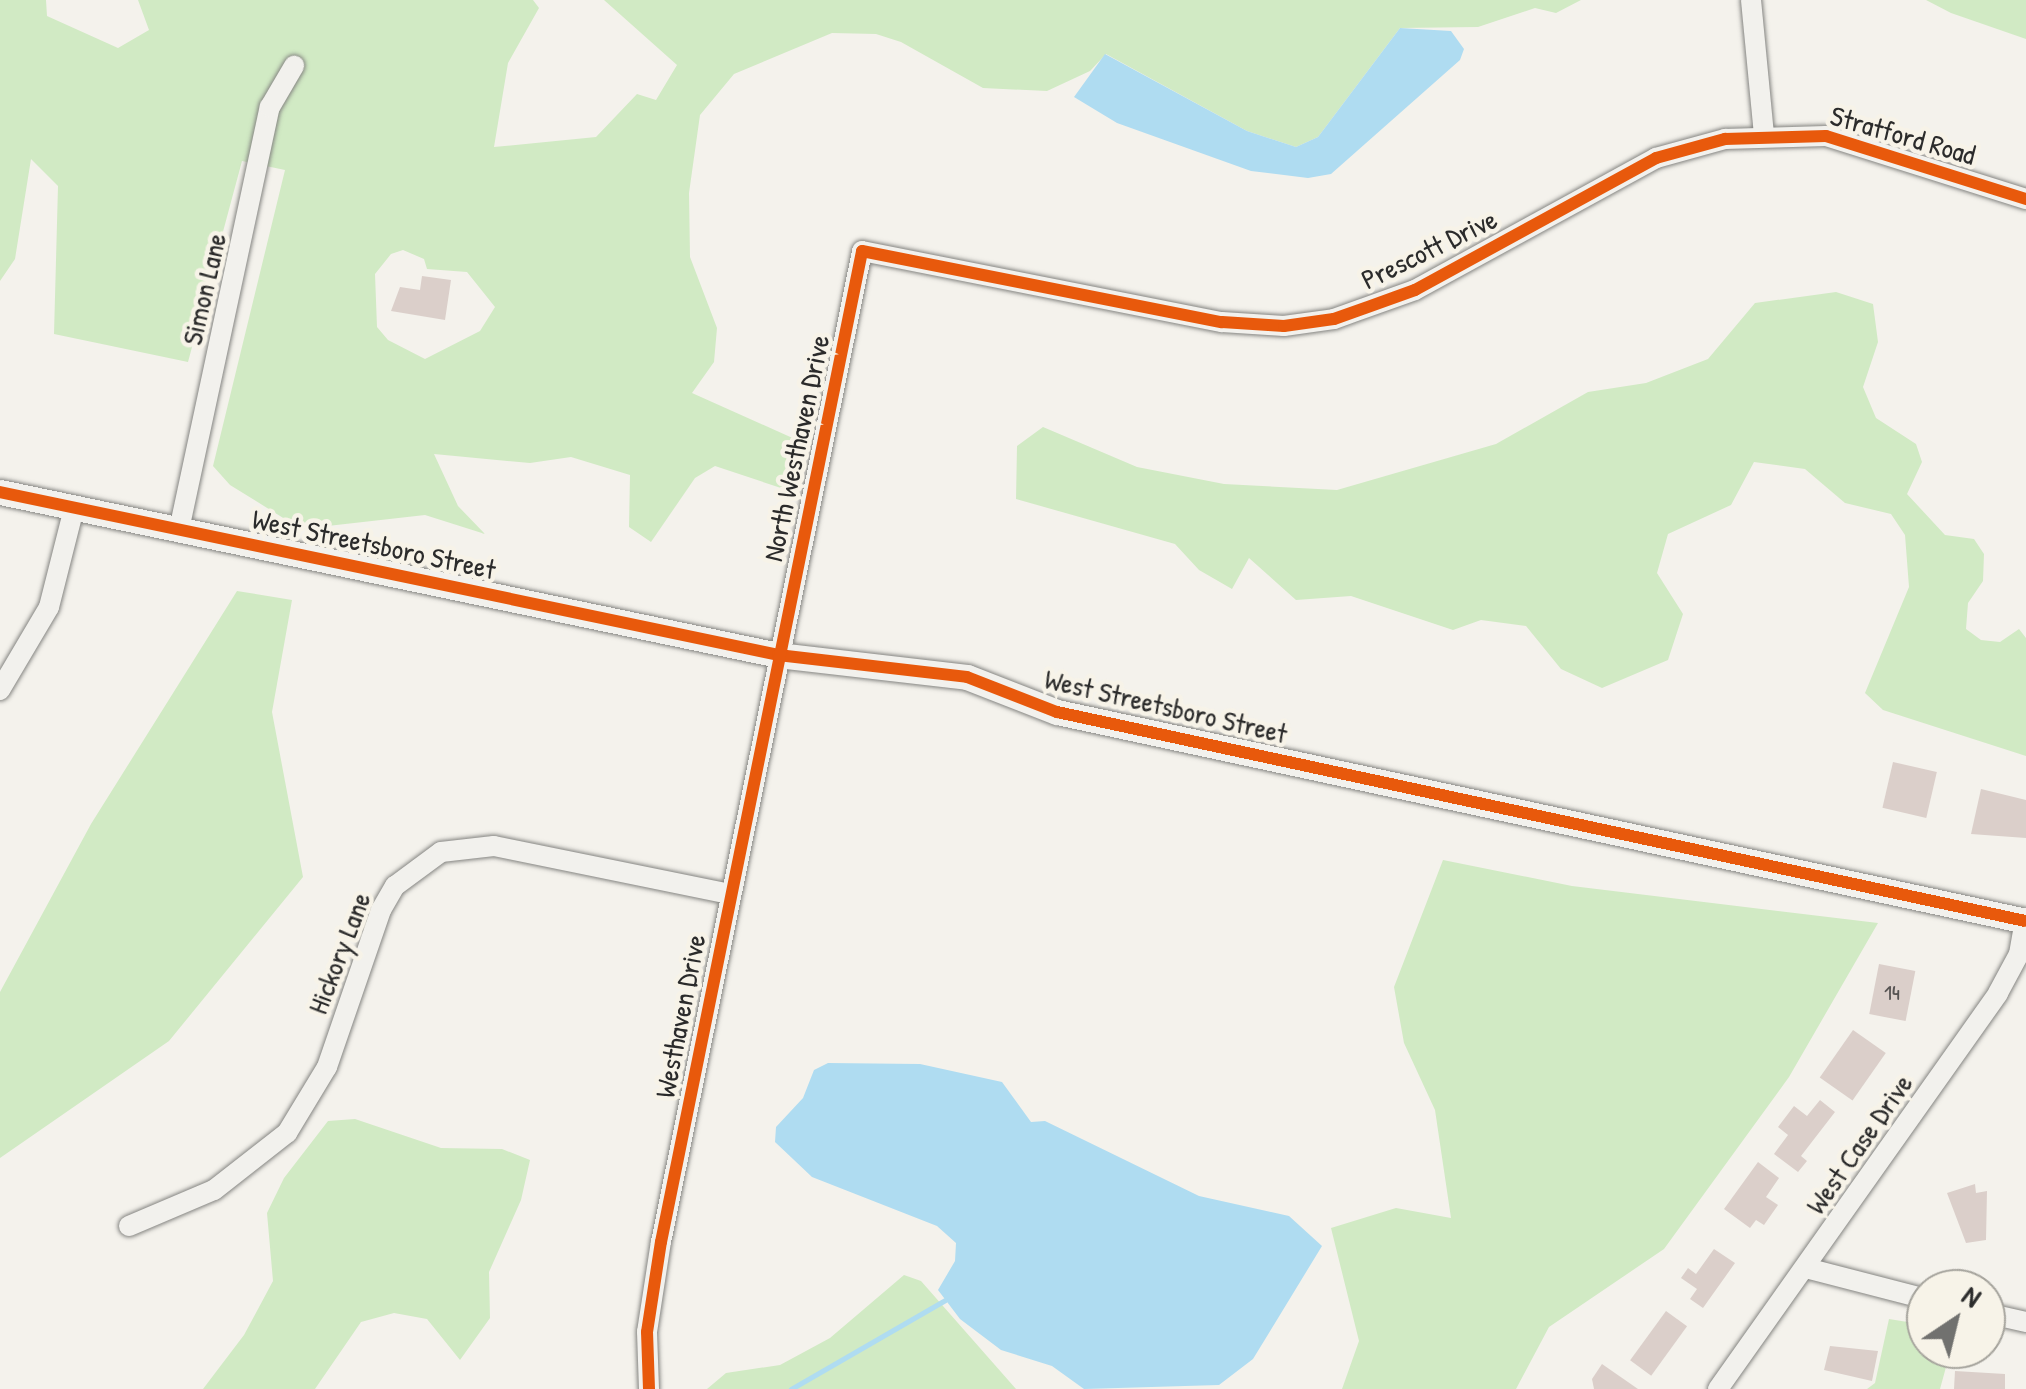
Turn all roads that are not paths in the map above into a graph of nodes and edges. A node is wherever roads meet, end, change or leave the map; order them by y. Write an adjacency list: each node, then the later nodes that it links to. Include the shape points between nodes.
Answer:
1 (1752, 0): 3 (street)
2 (294, 66): 8 (street, Simon Lane, via 270,107)
3 (1764, 134): 4 (street, Stratford Road, via 1852,142); 5 (street, Prescott Drive, via 1656,158 1415,290 1334,319 1284,326 1222,322)
4 (2026, 198)
5 (862, 251): 9 (street, North Westhaven Drive)
6 (0, 492): 7 (main road, West Streetsboro Street)
7 (74, 508): 8 (main road, West Streetsboro Street); 10 (street, via 49,607)
8 (179, 530): 9 (main road, West Streetsboro Street)
9 (778, 654): 11 (street, Westhaven Drive); 12 (main road, West Streetsboro Street, via 967,676 1057,712)
10 (0, 690)
11 (728, 894): 13 (street, Hickory Lane, via 494,846 441,852 405,876 381,910 327,1067 287,1134 214,1190); 16 (street, Westhaven Drive, via 654,1280)
12 (2026, 921): 14 (street, West Case Drive, via 2012,970)
13 (129, 1226)
14 (1806, 1268): 15 (street); 17 (street, West Case Drive)
15 (1906, 1295)
16 (649, 1389)
17 (1718, 1389)

